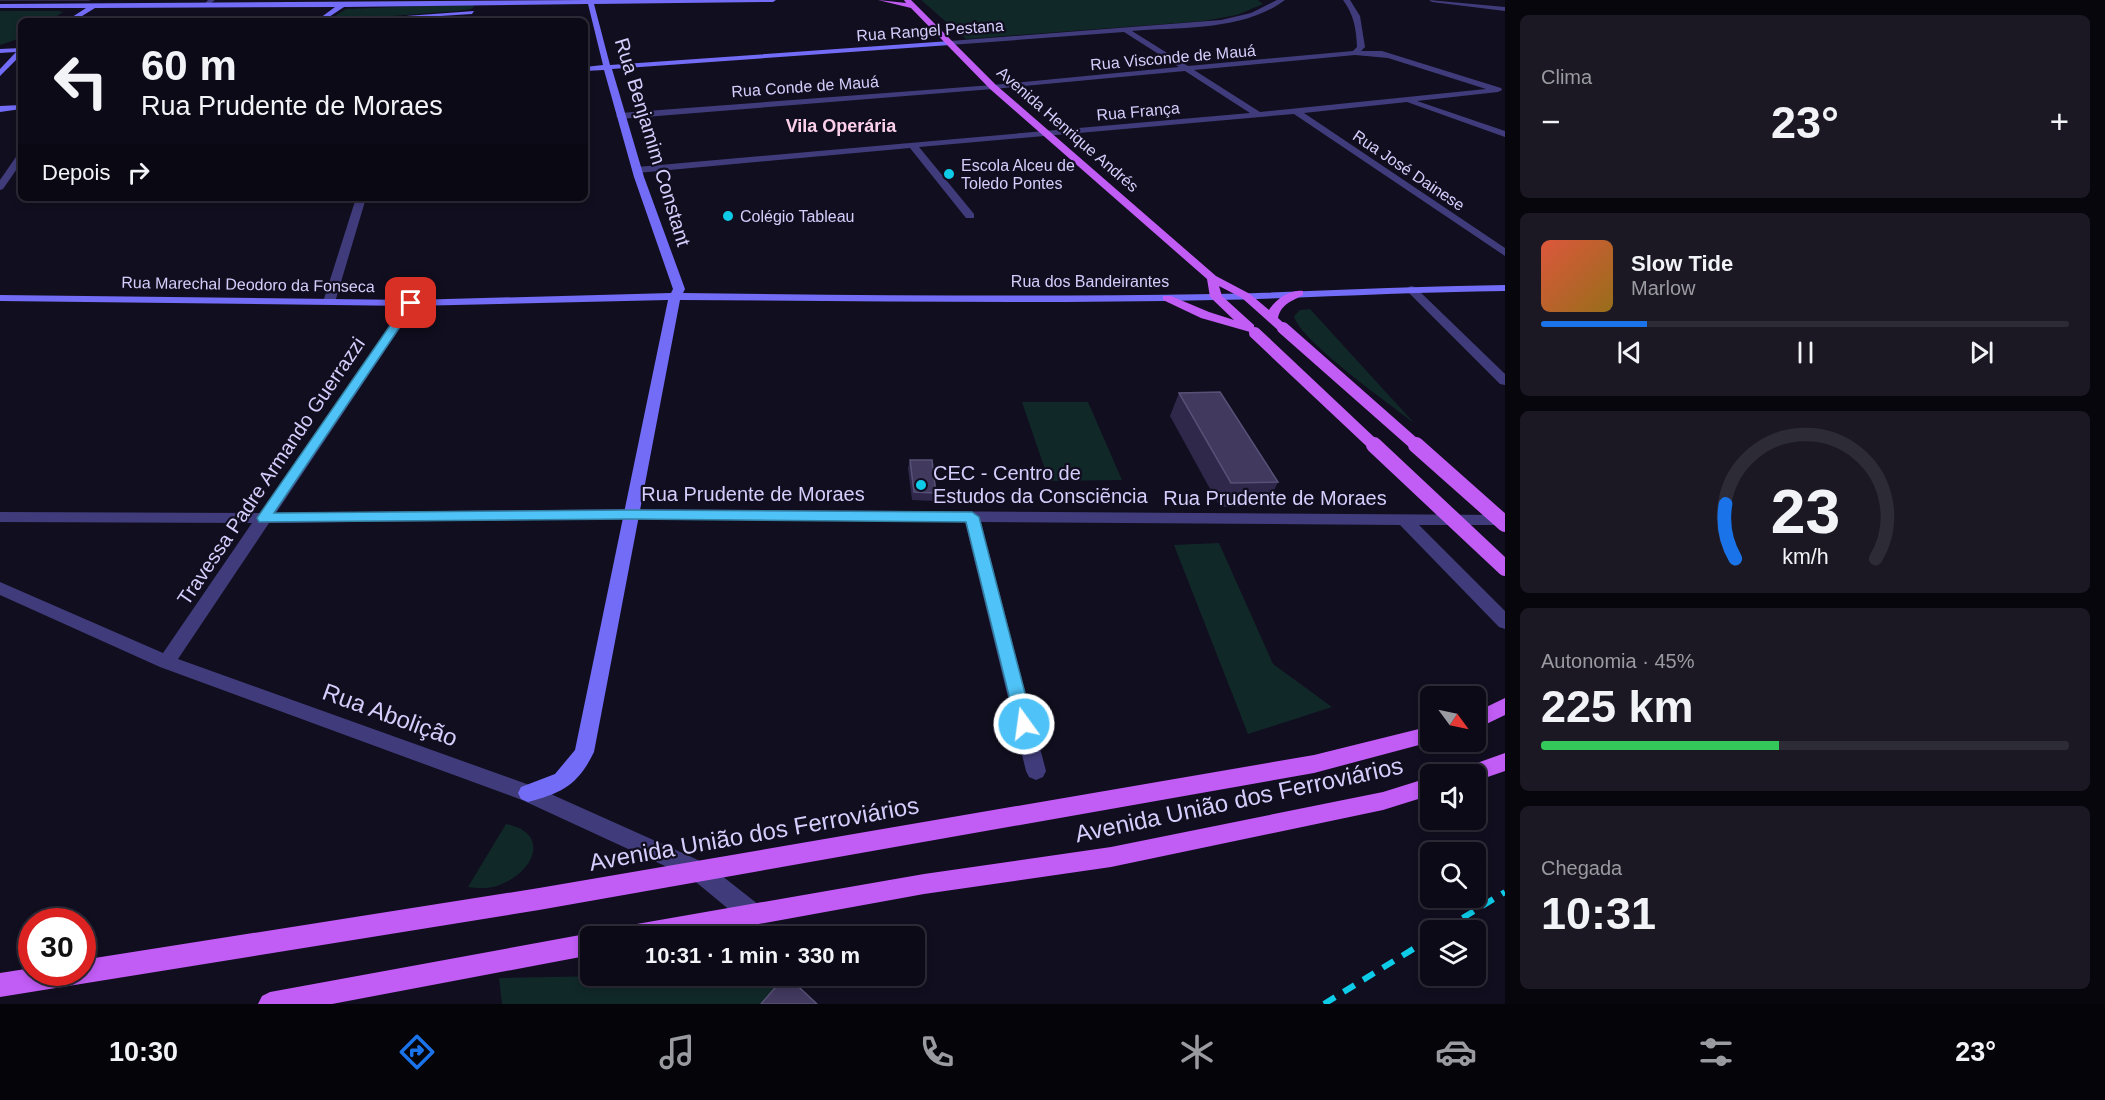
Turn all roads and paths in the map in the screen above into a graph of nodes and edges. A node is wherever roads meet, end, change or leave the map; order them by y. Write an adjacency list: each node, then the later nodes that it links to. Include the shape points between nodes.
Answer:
1 (104, 0): 15 (street)
2 (212, 0): 16 (street)
3 (773, 0): 10 (street)
4 (881, 0): 12 (main road)
5 (1265, 0): 13 (street)
6 (1282, 0): 13 (street, Rua Rangel Pestana)
7 (1346, 0): 24 (street, via 1359,17)
8 (1431, 0): 17 (street)
9 (480, 2): 10 (street); 11 (street); 18 (street, via 481,8)
10 (590, 2): 18 (street); 28 (street, Rua Benjamim Constant)
11 (340, 3): 16 (street); 20 (street)
12 (910, 3): 23 (main road, Avenida Henrique Andrés)
13 (1273, 4): 22 (street, Rua Rangel Pestana, via 1239,19)
14 (0, 6): 15 (street)
15 (94, 6): 16 (street); 19 (street)
16 (204, 6)
17 (1505, 9)
18 (472, 12): 21 (street)
19 (74, 18)
20 (322, 18)
21 (401, 18)
22 (1126, 30): 23 (street, Rua Rangel Pestana); 30 (street)
23 (950, 43): 28 (street, Rua Rangel Pestana); 32 (main road, Avenida Henrique Andrés)
24 (1358, 50): 30 (street, Rua Visconde de Mauá); 33 (street, Rua Visconde de Mauá)
25 (0, 51): 26 (street)
26 (18, 51)
27 (18, 54): 31 (street)
28 (609, 67): 29 (street, Rua Rangel Pestana); 39 (street, Rua Benjamim Constant)
29 (588, 69)
30 (1187, 69): 32 (street, Rua Visconde de Mauá); 38 (street)
31 (0, 74)
32 (993, 87): 39 (street, Rua Conde de Mauá); 40 (main road, Avenida Henrique Andrés)
33 (1501, 91): 34 (street, Rua França)
34 (1405, 99): 37 (street, Rua França); 41 (street)
35 (18, 107): 36 (street)
36 (0, 109)
37 (1296, 111): 38 (street, Rua França); 48 (street, Rua José Dainese)
38 (1259, 115): 40 (street, Rua França)
39 (620, 116): 44 (street, Rua Benjamim Constant)
40 (1048, 134): 42 (street, Rua França); 49 (main road, Avenida Henrique Andrés)
41 (1505, 134)
42 (913, 146): 44 (street, Rua França); 47 (street)
43 (18, 160): 45 (street)
44 (637, 170): 53 (street, Rua Benjamim Constant, via 680,289)
45 (0, 187)
46 (360, 201): 58 (street)
47 (970, 216)
48 (1505, 253)
49 (1212, 278): 54 (main road, Avenida Henrique Andrés); 55 (main road)
50 (1505, 288): 51 (street, Rua dos Bandeirantes)
51 (1411, 289): 52 (street, Rua dos Bandeirantes); 62 (street)
52 (1299, 293): 54 (street, Rua dos Bandeirantes); 60 (main road, via 1279,303 1272,310)
53 (675, 296): 57 (street, Rua dos Bandeirantes); 59 (street, Rua Marechal Deodoro da Fonseca); 63 (street, Rua Benjamim Constant)
54 (1246, 296): 55 (street, Rua dos Bandeirantes); 60 (main road, Avenida Henrique Andrés)
55 (1216, 297): 57 (street, Rua dos Bandeirantes); 61 (main road)
56 (0, 298): 58 (street, Rua Marechal Deodoro da Fonseca)
57 (1167, 298): 61 (main road)
58 (329, 302): 59 (street, Rua Marechal Deodoro da Fonseca)
59 (411, 303): 66 (street, Travessa Padre Armando Guerrazzi)
60 (1272, 319): 68 (main road, Avenida Henrique Andrés, bridge)
61 (1253, 331): 69 (main road, bridge)
62 (1505, 381)
63 (630, 514): 65 (street, Rua Prudente de Moraes); 66 (street, Rua Prudente de Moraes); 80 (street, Rua Benjamim Constant, via 584,752 571,775 553,787)
64 (0, 517): 66 (street, Rua Prudente de Moraes)
65 (972, 517): 67 (street, Rua Prudente de Moraes); 78 (street)
66 (264, 518): 72 (street, Travessa Padre Armando Guerrazzi)
67 (1405, 520): 68 (street, Rua Prudente de Moraes); 71 (street)
68 (1505, 522)
69 (1505, 568)
70 (0, 588): 72 (street, Rua Abolição)
71 (1505, 622)
72 (166, 662): 80 (street, Rua Abolição)
73 (1505, 706): 74 (main road)
74 (1486, 716)
75 (1420, 737): 81 (main road, Avenida União dos Ferroviários, via 1314,764)
76 (1505, 762): 77 (main road)
77 (1486, 769)
78 (1036, 771)
79 (1420, 789): 82 (main road, Avenida União dos Ferroviários, via 1383,801 1110,857)
80 (528, 793): 81 (street, Rua Abolição)
81 (699, 871): 82 (street, Rua Abolição); 85 (main road, Avenida União dos Ferroviários)
82 (750, 913): 83 (main road, Avenida União dos Ferroviários)
83 (683, 926)
84 (580, 946): 88 (main road)
85 (96, 970)
86 (18, 982): 87 (main road, Avenida União dos Ferroviários)
87 (0, 985)
88 (270, 1004)

